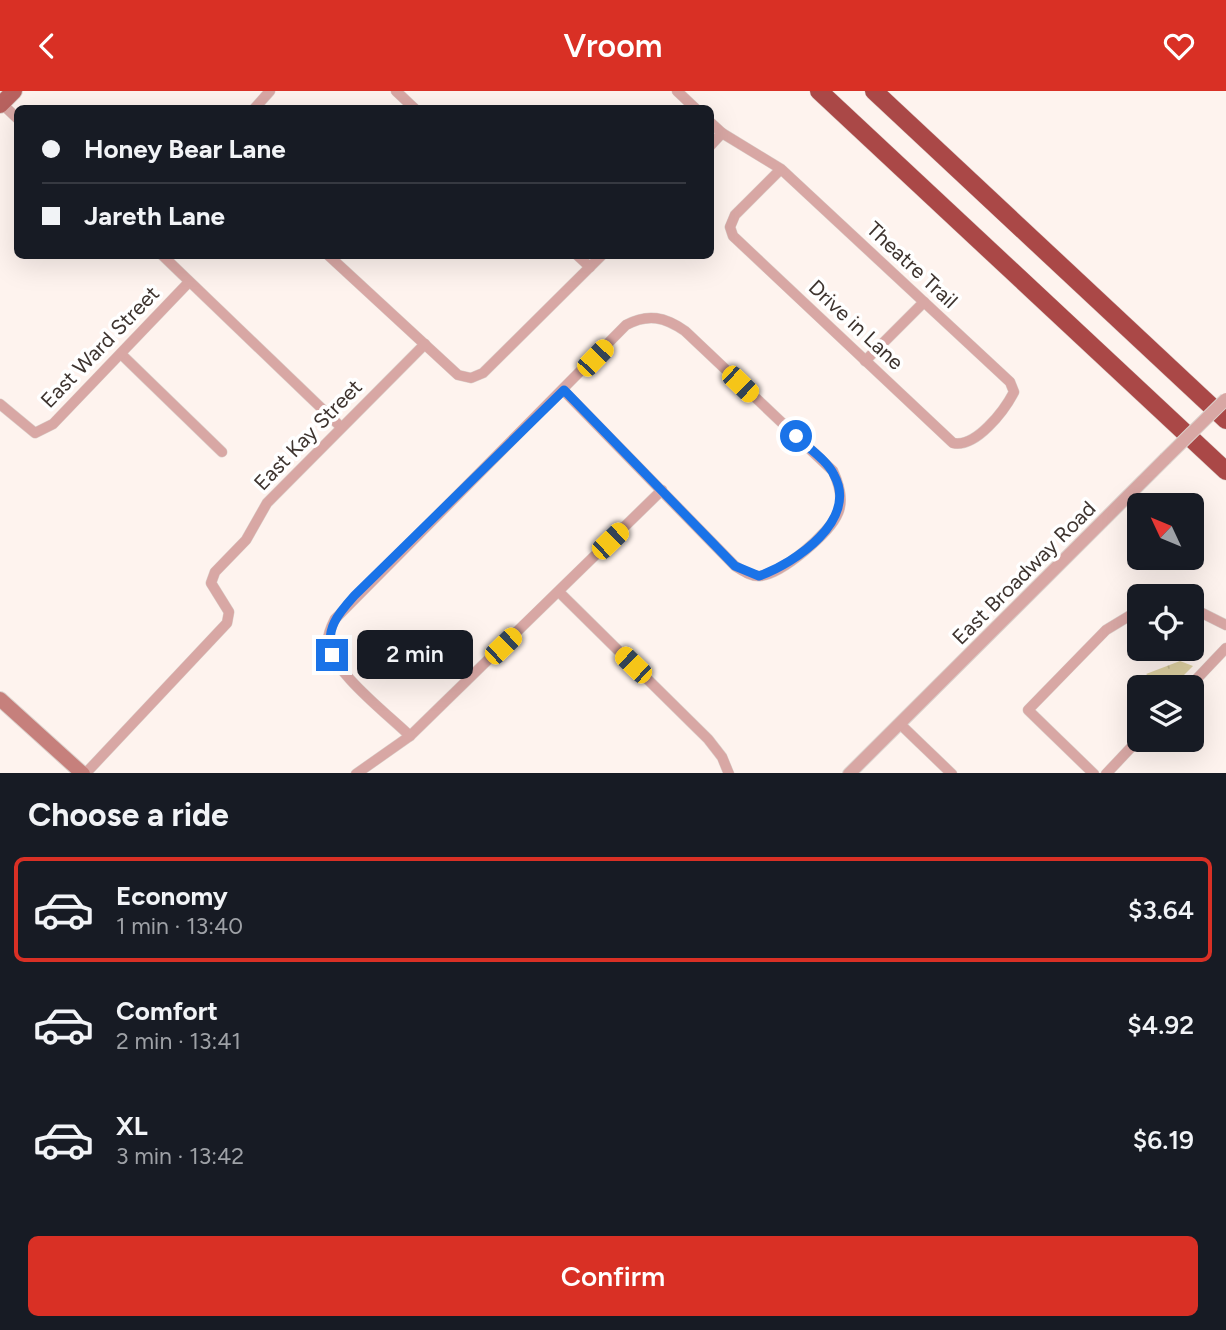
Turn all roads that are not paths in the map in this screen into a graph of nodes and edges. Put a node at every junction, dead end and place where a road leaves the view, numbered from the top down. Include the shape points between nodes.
1 (14, 91) edge
2 (270, 91) edge
3 (396, 91) edge
4 (677, 91) edge
5 (819, 91) edge
6 (874, 91) edge
7 (1, 104) edge
8 (258, 105) edge
9 (411, 105) edge
10 (692, 105) edge
11 (714, 126) edge
12 (722, 134) junction
13 (714, 142) edge
14 (781, 169) junction
15 (166, 259) edge
16 (332, 259) edge
17 (581, 259) edge
18 (598, 259) edge
19 (590, 267) junction
20 (189, 282) junction
21 (924, 302) junction
22 (425, 344) junction
23 (121, 354) junction
24 (865, 361) junction
25 (564, 390) junction
26 (1226, 399) edge
27 (0, 404) edge
28 (1226, 419) edge
29 (341, 426) junction
30 (961, 445) joint
31 (222, 452) dead end
32 (1226, 471) edge
33 (662, 490) junction
34 (558, 592) junction
35 (1204, 614) edge
36 (1127, 618) edge
37 (1226, 625) edge
38 (1226, 648) edge
39 (1200, 675) edge
40 (0, 699) edge
41 (900, 724) junction
42 (410, 736) junction
43 (1127, 751) edge
44 (84, 773) edge
45 (356, 773) edge
46 (729, 773) edge
47 (849, 773) edge
48 (952, 773) edge
49 (1094, 773) edge
50 (1106, 773) edge

1 - 7 main road
2 - 8 street
3 - 9 street
4 - 10 street
5 - 32 highway
6 - 28 highway
11 - 12 street, Theatre Trail
12 - 13 street
12 - 14 street, Theatre Trail
14 - 21 street, Theatre Trail
14 - 24 street, Drive in Lane via 735,215 730,227 733,236
15 - 20 street
16 - 22 street
17 - 19 street
18 - 19 street
19 - 22 street via 476,378 458,375
20 - 23 street, East Ward Street
20 - 29 street
21 - 24 street
21 - 30 street, Theatre Trail via 1010,382 1014,392 973,440
22 - 29 street, East Kay Street
23 - 27 street, East Ward Street via 53,424 35,433
23 - 31 street
24 - 30 street, Drive in Lane via 953,443
25 - 33 street
25 - 33 street via 626,325 653,316 673,323 833,471 841,495 838,513 828,527 792,562 759,576 735,566
25 - 42 street via 334,619 328,641 332,655
26 - 41 street, East Broadway Road, bridge
29 - 44 street, East Kay Street via 267,503 246,540 215,572 212,583 229,612 227,623
33 - 34 street
34 - 42 street
34 - 46 street via 708,739
35 - 37 street
36 - 49 street via 1107,630 1028,710
38 - 39 street
40 - 44 main road
41 - 47 street, East Broadway Road
41 - 48 street
42 - 45 street
43 - 50 street

